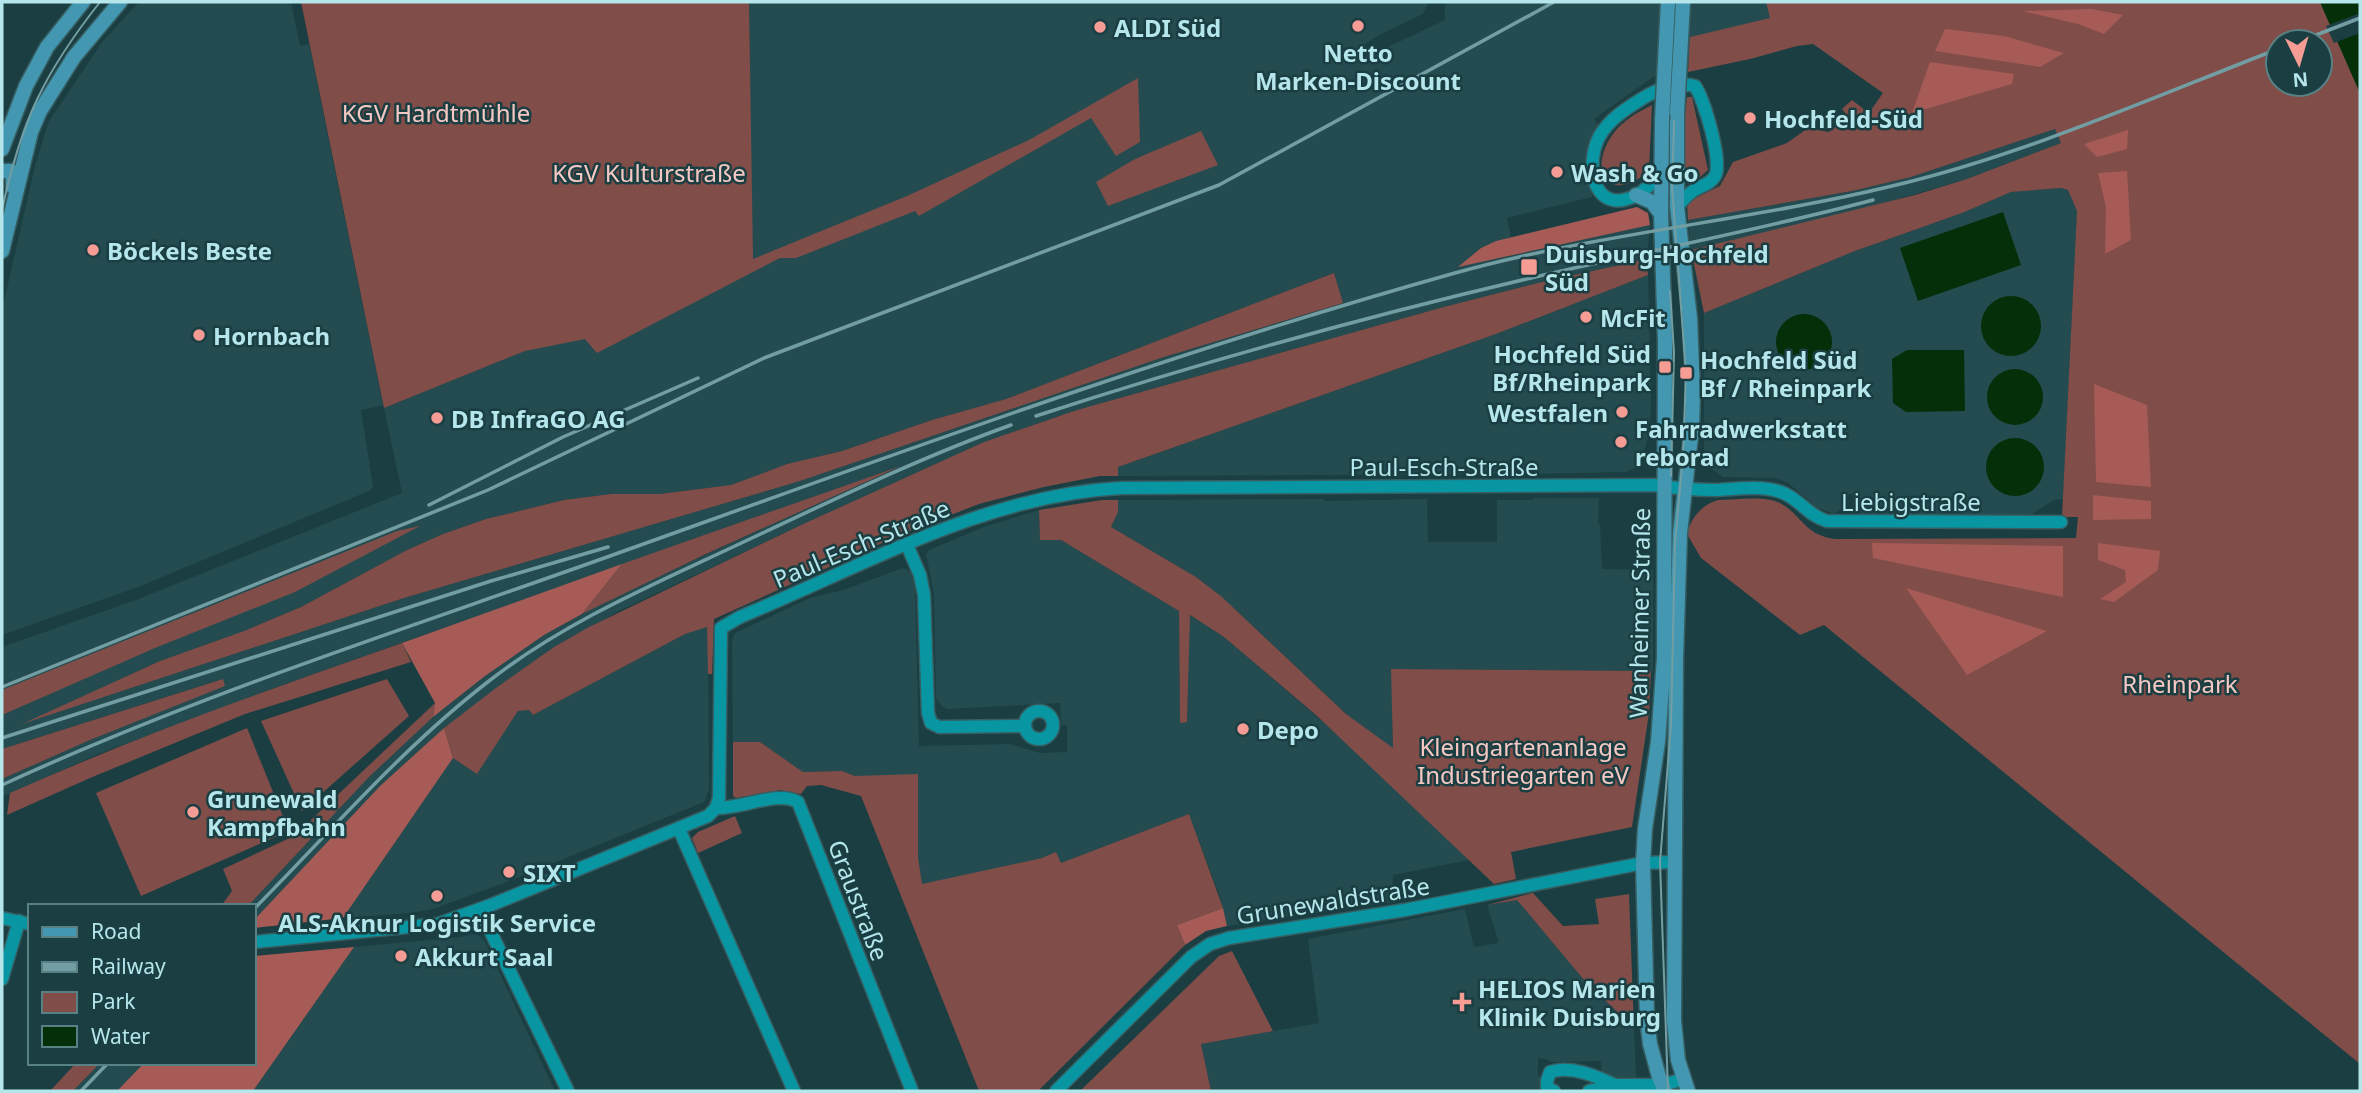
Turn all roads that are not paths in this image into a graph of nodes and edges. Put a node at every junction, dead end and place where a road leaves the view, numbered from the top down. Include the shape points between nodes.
1 (83, 2) edge
2 (120, 2) edge
3 (1668, 2) edge
4 (1683, 2) edge
5 (2, 149) edge
6 (2, 171) edge
7 (1669, 174) junction
8 (1700, 186) junction
9 (1636, 195) junction
10 (14, 199) junction
11 (1677, 207) junction
12 (1661, 214) junction
13 (2, 251) edge
14 (1665, 487) junction
15 (1686, 489) junction
16 (2061, 522) dead end
17 (907, 545) junction
18 (1025, 726) dead end
19 (716, 808) junction
20 (679, 829) junction
21 (1673, 862) junction
22 (1643, 863) junction
23 (480, 910) junction
24 (2, 918) edge
25 (24, 923) edge
26 (256, 942) edge
27 (2, 979) edge
28 (1615, 1085) junction
29 (1685, 1085) edge
30 (1664, 1088) edge
31 (568, 1091) edge
32 (794, 1091) edge
33 (912, 1091) edge
34 (1056, 1091) edge
35 (1554, 1091) edge
36 (1589, 1091) edge

1 - 5 street via 47,47
2 - 10 street via 74,57 40,111
3 - 7 street, Wanheimer Straße, bridge via 1662,120
4 - 7 street, Wanheimer Straße, bridge
6 - 10 street via 13,174
7 - 8 street
7 - 9 street
7 - 11 street, Wanheimer Straße
7 - 12 street, Wanheimer Straße
8 - 9 street via 1716,175 1717,161 1703,97 1687,84 1651,93 1626,108 1599,138 1592,172 1597,190 1611,199
8 - 11 street
9 - 12 street via 1652,202
10 - 13 street
11 - 15 street, Wanheimer Straße via 1692,358
12 - 14 street, Wanheimer Straße
14 - 15 street, Paul-Esch-Straße
14 - 17 street, Paul-Esch-Straße via 1101,489 984,514
14 - 22 street, Wanheimer Straße via 1662,700
15 - 16 street, Liebigstraße via 1770,489 1827,521
15 - 21 street, Wanheimer Straße via 1677,607
17 - 18 street via 924,595 931,723 939,727
17 - 19 street, Paul-Esch-Straße via 722,628
19 - 20 street
19 - 33 street, Graustraße via 790,797 798,802
20 - 23 street
20 - 32 street
21 - 22 street, Grunewaldstraße
21 - 29 street, Wanheimer Straße via 1674,1021
22 - 30 street, Wanheimer Straße via 1647,1018
22 - 34 street, Grunewaldstraße via 1210,944 1175,972
23 - 26 street via 438,924
23 - 31 street
24 - 25 street
25 - 27 street
28 - 30 street
28 - 35 street via 1558,1069 1550,1072 1547,1081 1547,1088
28 - 36 street
29 - 30 street

